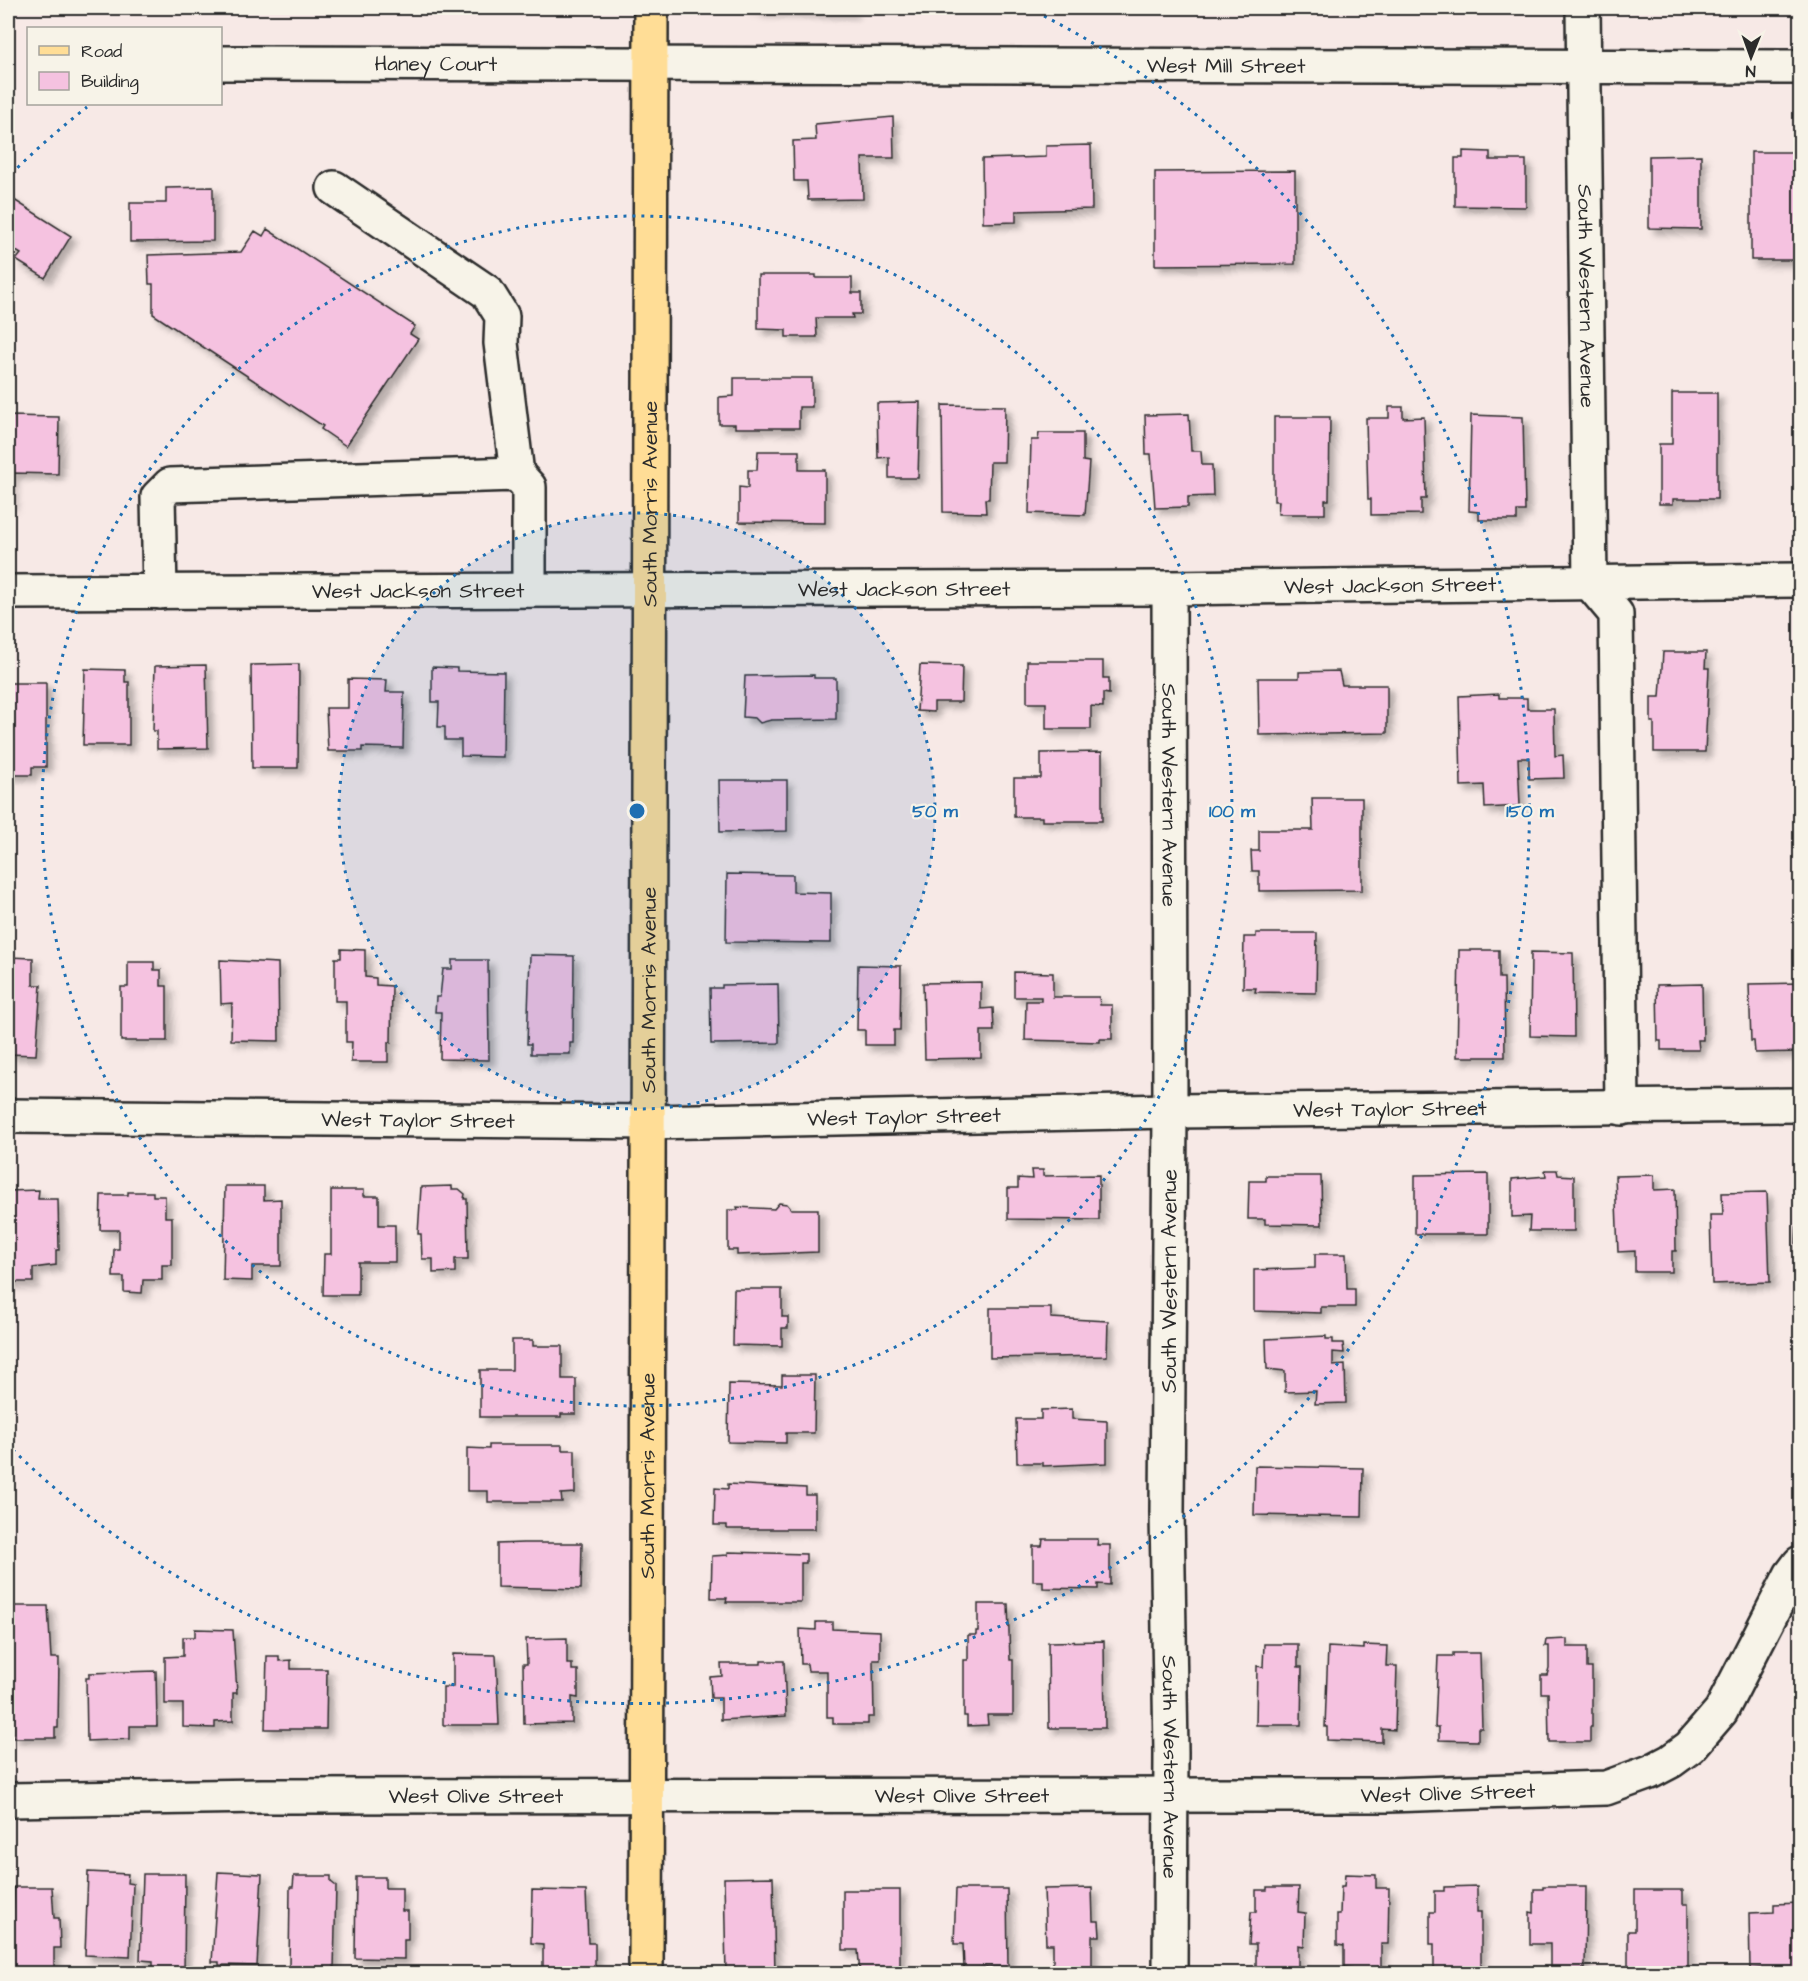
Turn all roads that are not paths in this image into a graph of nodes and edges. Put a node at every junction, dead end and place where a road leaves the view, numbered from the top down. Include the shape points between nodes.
1 (651, 8) edge
2 (1583, 8) edge
3 (222, 63) edge
4 (651, 64) junction
5 (1584, 67) junction
6 (1800, 67) edge
7 (334, 188) dead end
8 (517, 474) junction
9 (1800, 580) edge
10 (1590, 583) junction
11 (1169, 588) junction
12 (529, 590) junction
13 (651, 590) junction
14 (8, 592) edge
15 (160, 592) junction
16 (1800, 1105) edge
17 (1622, 1108) junction
18 (1170, 1111) junction
19 (8, 1116) edge
20 (650, 1122) junction
21 (1800, 1563) edge
22 (1171, 1794) junction
23 (646, 1798) junction
24 (8, 1800) edge
25 (646, 1974) edge
26 (1170, 1974) edge

1 - 4 main road, South Morris Avenue
2 - 5 street, South Western Avenue
3 - 4 street, Haney Court
4 - 5 street, West Mill Street
4 - 13 main road, South Morris Avenue
5 - 6 street, West Mill Street
5 - 10 street, South Western Avenue
7 - 8 street via 487,292 502,316 501,343
8 - 12 street via 529,487
8 - 15 street via 170,485 158,497
9 - 10 street, West Jackson Street
10 - 11 street, West Jackson Street
10 - 17 street via 1616,614
11 - 13 street, West Jackson Street
11 - 18 street, South Western Avenue
12 - 13 street, West Jackson Street
12 - 15 street, West Jackson Street
13 - 20 main road, South Morris Avenue
14 - 15 street, West Jackson Street
16 - 17 street, West Taylor Street
17 - 18 street, West Taylor Street
18 - 20 street, West Taylor Street
18 - 22 street, South Western Avenue via 1167,1512
19 - 20 street, West Taylor Street
20 - 23 main road, South Morris Avenue
21 - 22 street, West Olive Street via 1721,1711 1689,1747 1650,1772 1605,1788 1497,1793
22 - 23 street, West Olive Street
22 - 26 street, South Western Avenue
23 - 24 street, West Olive Street
23 - 25 main road, South Morris Avenue

